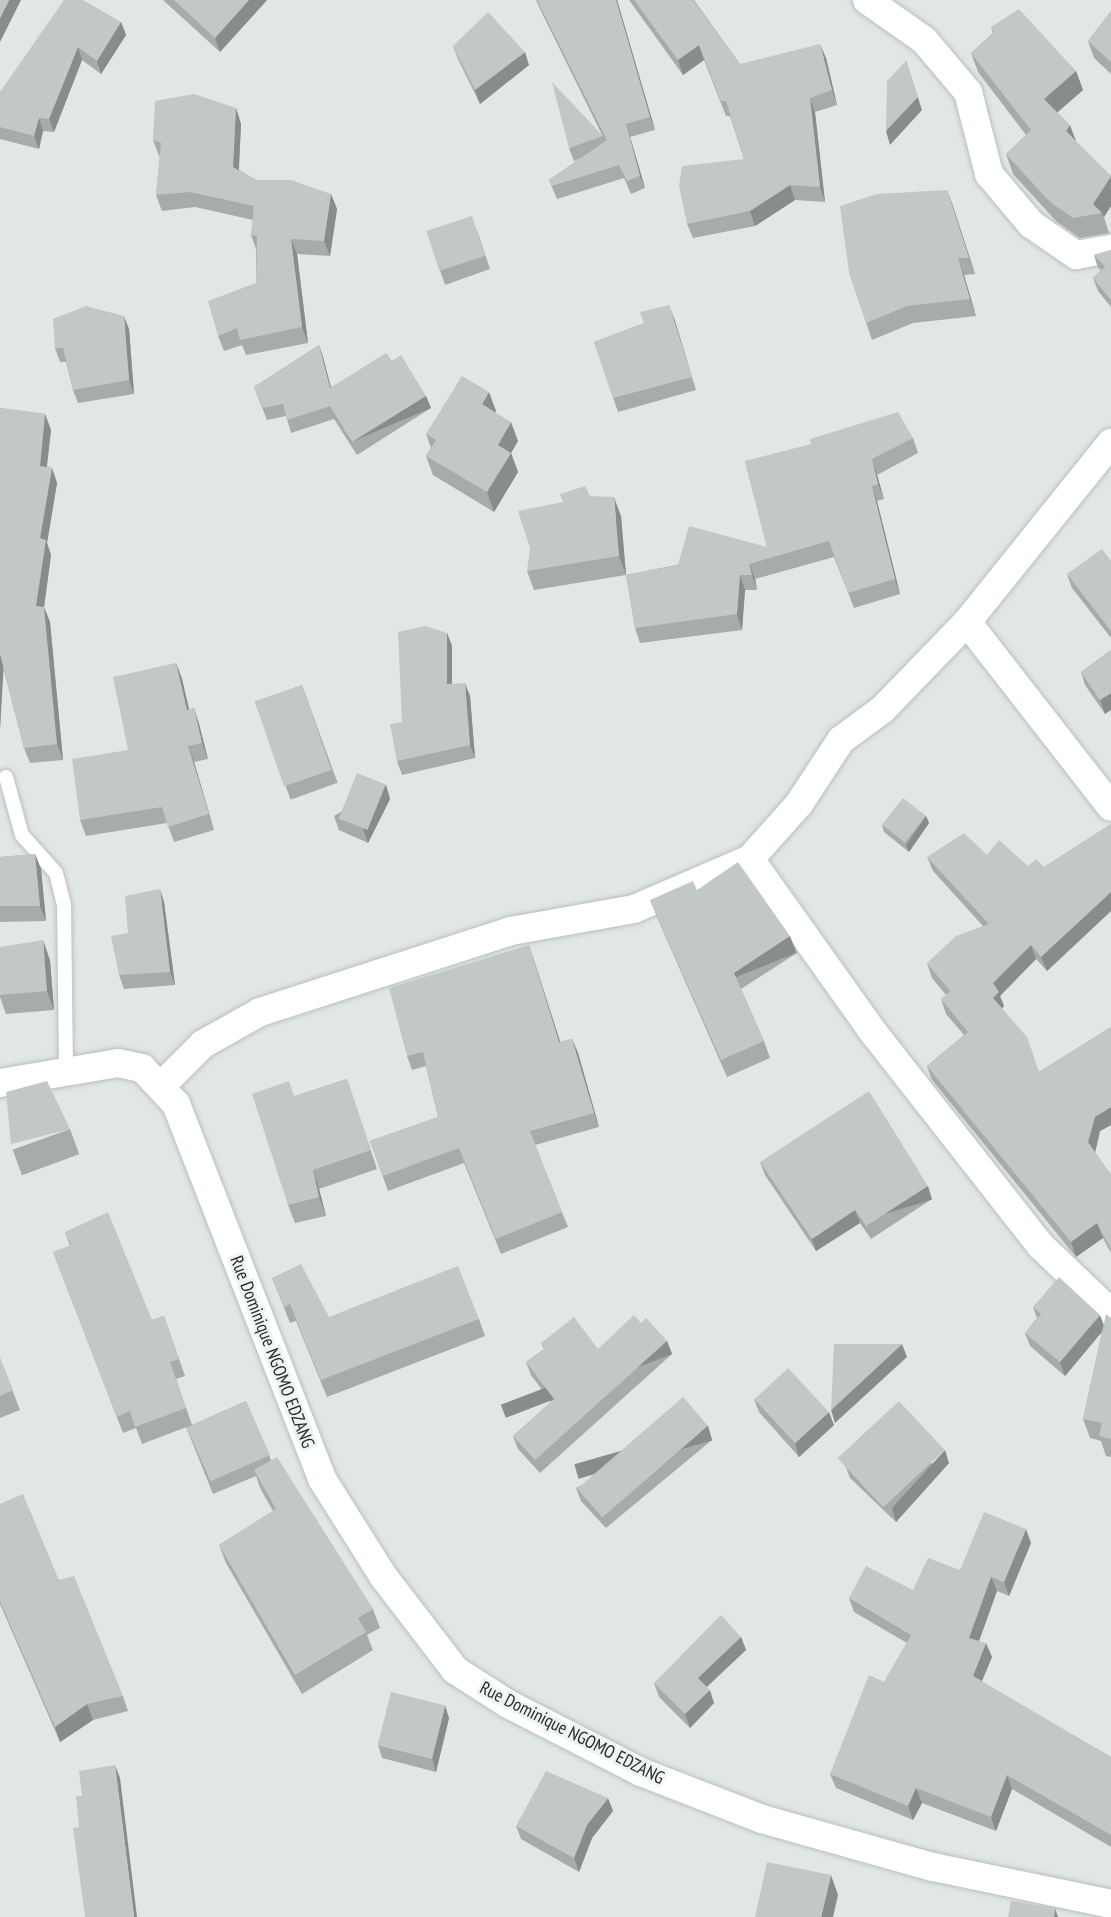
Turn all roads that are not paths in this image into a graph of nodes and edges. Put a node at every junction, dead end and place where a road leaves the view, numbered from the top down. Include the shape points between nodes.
1 (867, 0) edge
2 (1111, 249) edge
3 (1111, 443) edge
4 (966, 622) junction
5 (6, 777) dead end
6 (1111, 807) edge
7 (750, 859) junction
8 (66, 1071) junction
9 (0, 1083) edge
10 (161, 1086) junction
11 (1111, 1313) edge
12 (1111, 1904) edge
13 (1069, 1906) edge

1 - 2 street via 924,40 969,92 989,174 1031,224 1076,255
3 - 4 street
4 - 6 street
4 - 7 street via 883,709 842,740 799,804
5 - 8 lane via 22,835 56,873 64,904
7 - 10 street via 634,909 511,931 260,1012 203,1044
7 - 11 street via 873,1032 1041,1246
8 - 9 street, Rue Dominique NGOMO EDZANG
8 - 10 street, Rue Dominique NGOMO EDZANG via 118,1063 142,1068
10 - 13 street, Rue Dominique NGOMO EDZANG via 190,1133 246,1294 322,1479 383,1576 455,1670 641,1772 730,1807 820,1839
12 - 13 street, Rue Dominique NGOMO EDZANG

